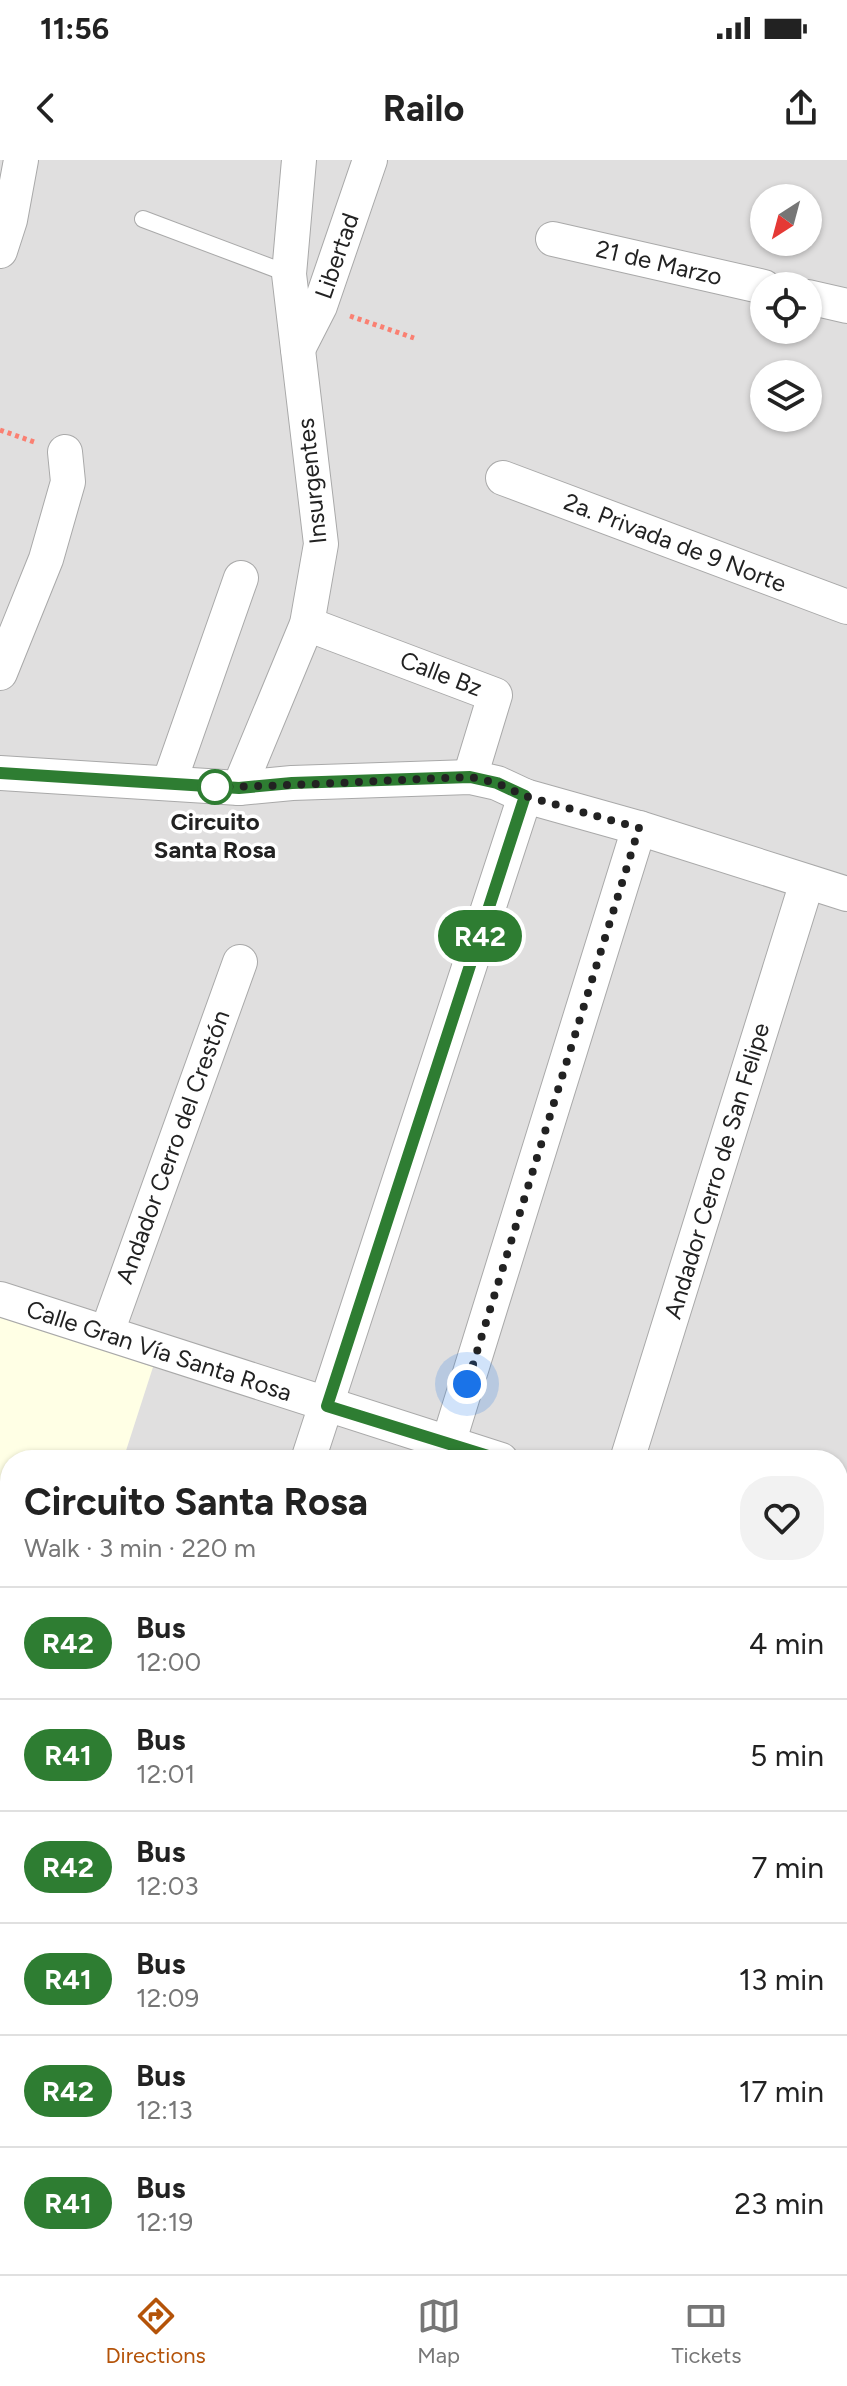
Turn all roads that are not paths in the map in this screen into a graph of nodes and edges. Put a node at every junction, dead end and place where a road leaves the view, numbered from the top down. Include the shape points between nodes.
1 (21, 160) edge
2 (299, 160) edge
3 (370, 160) edge
4 (143, 219) dead end
5 (553, 239) dead end
6 (0, 251) edge
7 (289, 274) junction
8 (750, 284) edge
9 (822, 300) edge
10 (847, 306) edge
11 (298, 349) junction
12 (65, 452) dead end
13 (503, 478) dead end
14 (241, 578) dead end
15 (847, 606) edge
16 (307, 624) junction
17 (0, 673) edge
18 (0, 773) edge
19 (470, 777) junction
20 (169, 783) junction
21 (239, 788) junction
22 (525, 796) junction
23 (639, 828) junction
24 (807, 882) junction
25 (847, 894) edge
26 (240, 962) dead end
27 (0, 1299) edge
28 (107, 1332) junction
29 (327, 1406) junction
30 (312, 1450) edge
31 (443, 1450) edge
32 (446, 1450) edge
33 (630, 1450) edge

1 - 6 street
2 - 7 street, Insurgentes
3 - 11 street, Libertad via 320,306
4 - 7 lane
5 - 8 street, 21 de Marzo
7 - 11 street, Insurgentes
9 - 10 street
11 - 16 street, Insurgentes via 321,544
12 - 17 street via 68,482 50,547
13 - 15 street, 2a. Privada de 9 Norte
14 - 20 street
16 - 19 street, Calle Bz via 495,695
16 - 21 street, Insurgentes
18 - 20 street
19 - 21 street
19 - 22 street
20 - 21 street
22 - 23 street
22 - 29 street
23 - 24 street
23 - 32 street
24 - 25 street
24 - 33 street, Andador Cerro de San Felipe
26 - 28 street, Andador Cerro del Crestón
27 - 28 street, Calle Gran Vía Santa Rosa
28 - 29 street, Calle Gran Vía Santa Rosa
29 - 30 street
29 - 31 street, Calle Gran Vía Santa Rosa

